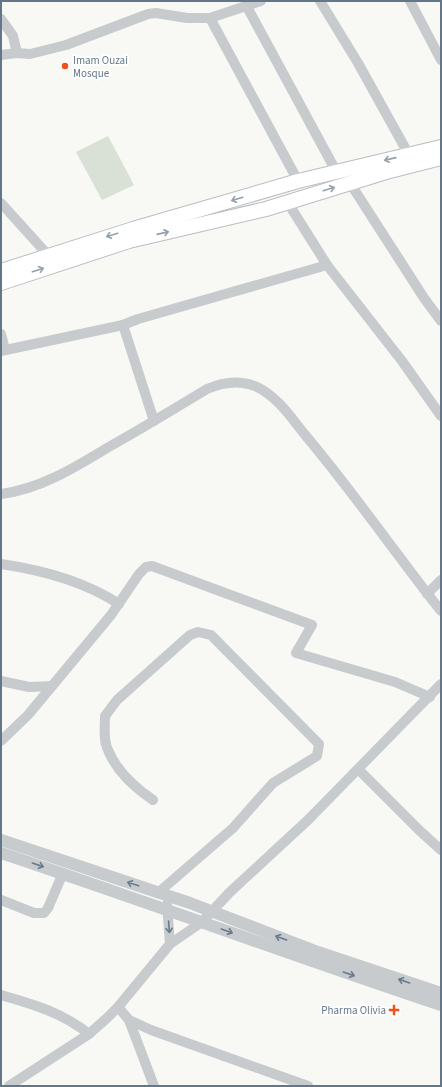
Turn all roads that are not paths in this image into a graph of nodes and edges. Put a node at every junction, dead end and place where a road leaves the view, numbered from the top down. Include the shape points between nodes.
1 (261, 1) edge
2 (320, 1) edge
3 (410, 1) edge
4 (246, 5) junction
5 (210, 18) junction
6 (1, 19) edge
7 (17, 53) junction
8 (1, 55) edge
9 (441, 60) edge
10 (441, 146) edge
11 (409, 155) junction
12 (441, 158) edge
13 (336, 171) junction
14 (301, 180) junction
15 (350, 183) junction
16 (260, 192) junction
17 (308, 196) junction
18 (288, 203) junction
19 (1, 204) edge
20 (266, 209) junction
21 (48, 255) junction
22 (327, 265) junction
23 (1, 271) edge
24 (1, 282) edge
25 (441, 321) edge
26 (123, 325) junction
27 (1, 334) edge
28 (3, 350) edge
29 (441, 416) edge
30 (154, 421) junction
31 (1, 494) edge
32 (1, 564) edge
33 (441, 580) edge
34 (427, 594) junction
35 (119, 604) junction
36 (441, 611) edge
37 (1, 681) edge
38 (441, 684) edge
39 (52, 686) junction
40 (430, 697) junction
41 (1, 741) edge
42 (359, 770) junction
43 (153, 800) dead end
44 (1, 840) edge
45 (441, 850) edge
46 (1, 852) edge
47 (63, 873) junction
48 (159, 892) junction
49 (171, 897) junction
50 (1, 900) edge
51 (168, 909) junction
52 (211, 911) junction
53 (202, 922) junction
54 (170, 944) junction
55 (441, 993) edge
56 (1, 995) edge
57 (441, 1005) edge
58 (118, 1007) junction
59 (129, 1020) junction
60 (89, 1034) junction
61 (15, 1084) edge
62 (305, 1085) edge
63 (154, 1086) edge

1 - 4 street
2 - 11 street
3 - 9 street
4 - 5 street
4 - 13 street
5 - 7 street via 148,14 66,45 30,54
5 - 14 street
6 - 7 street via 13,36
7 - 8 street
10 - 11 main road
11 -> 13 main road
12 - 15 main road
13 - 14 main road
14 - 16 main road
14 - 17 main road
17 -> 15 main road
15 - 25 street
16 - 20 main road
16 -> 21 main road
17 - 18 main road
18 - 20 main road
18 - 22 street
19 - 21 street
24 -> 20 main road via 129,241
21 - 23 main road
22 - 26 street
22 - 29 street via 402,361
26 - 28 street
26 - 30 street
27 - 28 street
30 - 31 street via 71,469 34,486
30 - 34 street via 217,385 234,382 257,387 275,399 326,460
32 - 35 street via 26,568 80,584 101,592
33 - 34 street
34 - 36 street
35 - 39 street
35 - 40 street via 143,570 152,566 157,567 312,625 296,653 395,682
37 - 39 street via 28,687
38 - 40 street
39 - 41 street
40 - 42 street
42 - 45 street
42 - 52 street
43 - 48 street via 126,779 107,750 105,716 117,700 190,634 211,634 319,744 317,756 273,783 233,828
48 -> 44 street
46 -> 47 street
47 - 50 street via 44,913 34,913
47 - 51 street
48 - 49 street
49 - 51 street
49 - 52 street
51 - 53 street
51 -> 54 street
52 - 53 street
55 -> 52 street via 318,952
53 - 54 street
53 -> 57 street via 285,953
54 - 58 street
56 - 60 street via 54,1012 74,1022
58 - 59 street
58 - 60 street
59 - 62 street
59 - 63 street
60 - 61 street

